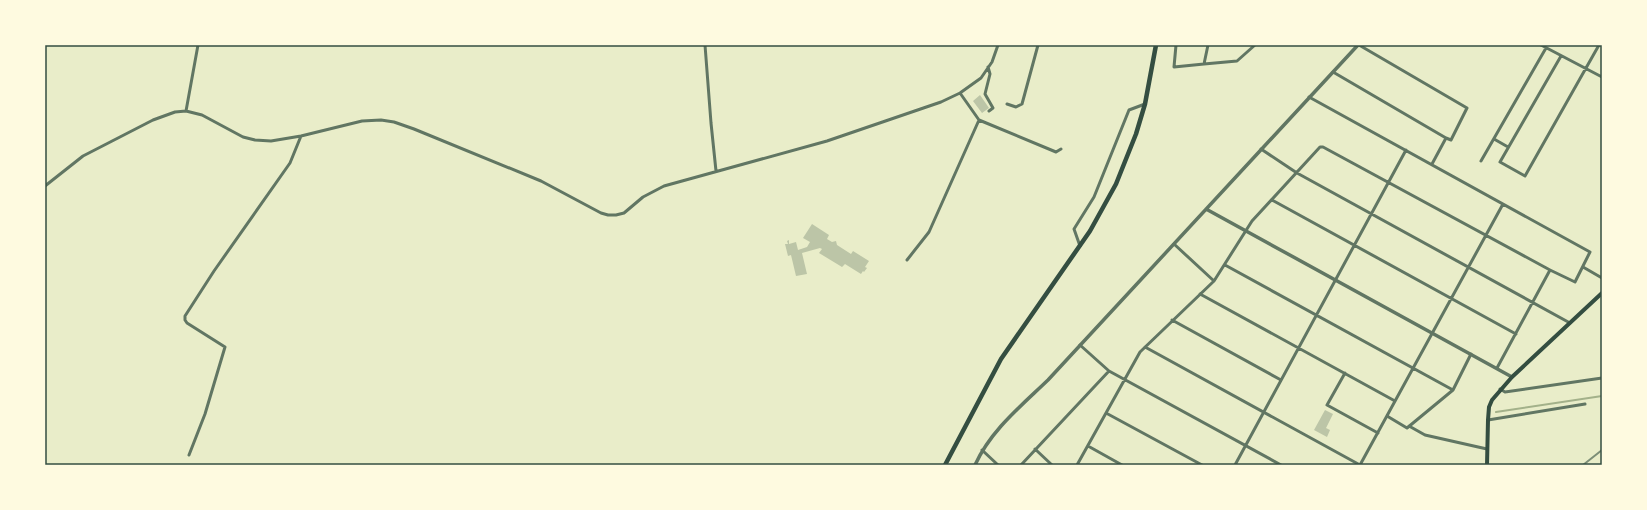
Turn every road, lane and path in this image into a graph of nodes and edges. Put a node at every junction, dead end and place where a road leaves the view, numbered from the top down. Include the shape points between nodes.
1 (198, 45) edge
2 (705, 45) edge
3 (998, 45) edge
4 (1038, 45) edge
5 (1156, 45) edge
6 (1176, 45) edge
7 (1208, 45) edge
8 (1255, 45) edge
9 (1358, 45) edge
10 (1541, 45) edge
11 (1599, 45) edge
12 (1546, 48) junction
13 (1561, 56) junction
14 (1204, 64) junction
15 (988, 67) junction
16 (1587, 69) junction
17 (1333, 72) junction
18 (1602, 77) edge
19 (960, 93) junction
20 (1309, 97) junction
21 (1007, 104) dead end
22 (1145, 104) junction
23 (186, 111) junction
24 (989, 111) dead end
25 (978, 120) junction
26 (301, 136) junction
27 (1446, 138) junction
28 (1494, 139) junction
29 (1508, 147) junction
30 (1061, 149) dead end
31 (1261, 149) junction
32 (1406, 150) junction
33 (1481, 161) dead end
34 (1432, 164) junction
35 (716, 171) junction
36 (1297, 172) junction
37 (1389, 182) junction
38 (45, 186) edge
39 (1272, 200) junction
40 (1503, 204) junction
41 (1206, 209) junction
42 (1372, 214) junction
43 (1246, 231) junction
44 (1486, 235) junction
45 (1174, 244) junction
46 (1080, 246) junction
47 (1354, 246) junction
48 (907, 260) dead end
49 (1225, 265) junction
50 (1469, 267) junction
51 (1583, 267) junction
52 (1550, 270) junction
53 (1602, 278) edge
54 (1336, 280) junction
55 (1214, 282) junction
56 (1602, 293) edge
57 (1200, 294) junction
58 (1451, 298) junction
59 (1532, 301) junction
60 (1316, 316) junction
61 (1172, 320) junction
62 (1570, 323) junction
63 (1433, 333) junction
64 (1516, 334) junction
65 (1080, 345) junction
66 (1145, 347) junction
67 (1299, 348) junction
68 (1471, 354) junction
69 (1413, 368) junction
70 (1497, 368) junction
71 (1109, 371) junction
72 (1345, 373) junction
73 (1512, 377) junction
74 (1602, 378) edge
75 (1125, 379) junction
76 (1281, 380) junction
77 (1453, 390) junction
78 (1500, 390) junction
79 (1395, 401) junction
80 (1585, 404) dead end
81 (1264, 412) junction
82 (1106, 413) junction
83 (1387, 416) junction
84 (1488, 420) junction
85 (1409, 426) junction
86 (1378, 433) junction
87 (1088, 446) junction
88 (1246, 446) junction
89 (1035, 449) junction
90 (1487, 449) junction
91 (982, 450) junction
92 (189, 455) dead end
93 (945, 465) edge
94 (975, 465) edge
95 (998, 465) edge
96 (1021, 465) edge
97 (1052, 465) edge
98 (1077, 465) edge
99 (1122, 465) edge
100 (1202, 465) edge
101 (1235, 465) edge
102 (1281, 465) edge
103 (1360, 465) edge
104 (1487, 465) edge

1 - 23 street
2 - 35 street
3 - 15 street
4 - 21 street via 1022,104 1016,107
5 - 22 highway
6 - 14 street via 1174,67
7 - 14 street
8 - 14 street via 1237,61
9 - 17 street
9 - 27 street via 1467,108 1451,140
10 - 12 street
11 - 16 street
12 - 13 street
12 - 28 street
13 - 16 street
13 - 29 street
15 - 19 street via 981,78
15 - 24 street via 990,74 985,94 992,108
16 - 18 street
16 - 29 street via 1525,176 1500,162
17 - 20 street
17 - 27 street
19 - 25 street
19 - 35 street via 941,102 826,141
20 - 31 street
20 - 32 street
22 - 46 highway via 1116,184
22 - 46 street via 1129,110 1094,197 1074,230
23 - 26 street via 202,115 243,137 255,140 271,141
23 - 38 street via 164,115 83,156
25 - 30 street via 1056,152
25 - 48 street via 929,232
26 - 35 street via 362,121 394,122 541,181 608,215 624,213 643,197 664,186
26 - 92 street via 290,163 185,316 187,323 225,347 205,414
27 - 34 street
28 - 29 street
28 - 33 street
31 - 36 street
31 - 41 street
32 - 34 street
32 - 37 street
34 - 40 street
36 - 37 street via 1320,147 1323,147
36 - 39 street
36 - 42 street
37 - 42 street
37 - 44 street
39 - 43 street
39 - 47 street
40 - 44 street
40 - 51 street via 1590,252
41 - 43 street
41 - 45 street
42 - 47 street
42 - 50 street
43 - 49 street
43 - 54 street
44 - 50 street
44 - 52 street
45 - 55 street
45 - 65 street
46 - 93 highway via 1001,359
47 - 54 street
47 - 58 street
49 - 55 street
49 - 60 street
50 - 58 street
50 - 59 street
51 - 52 street via 1575,282
51 - 53 street
52 - 59 street
54 - 60 street
54 - 63 street
55 - 57 street
56 - 62 main road
57 - 61 street
57 - 67 street
58 - 63 street
58 - 64 street
59 - 62 street
59 - 64 street
60 - 67 street
60 - 69 street
61 - 66 street
61 - 76 street
62 - 73 main road
63 - 68 street
63 - 69 street
64 - 70 street
65 - 71 street
65 - 91 street via 1010,416
66 - 75 street
66 - 81 street
67 - 72 street
67 - 76 street
68 - 70 street
68 - 77 street
69 - 77 street
69 - 79 street
70 - 73 street
71 - 75 street
71 - 89 street
72 - 79 street
72 - 86 street via 1327,406
73 - 78 main road
74 - 78 street via 1505,392
75 - 82 street
75 - 88 street
76 - 81 street
77 - 85 street
78 - 84 main road via 1492,400
79 - 83 street
80 - 84 street
81 - 88 street
81 - 103 street
82 - 87 street
82 - 100 street
83 - 85 street via 1407,428
83 - 86 street
84 - 90 main road
85 - 90 street via 1425,435
86 - 103 street
87 - 98 street
87 - 99 street
88 - 101 street
88 - 102 street
89 - 96 street
89 - 97 street
90 - 104 main road
91 - 94 street
91 - 95 street

